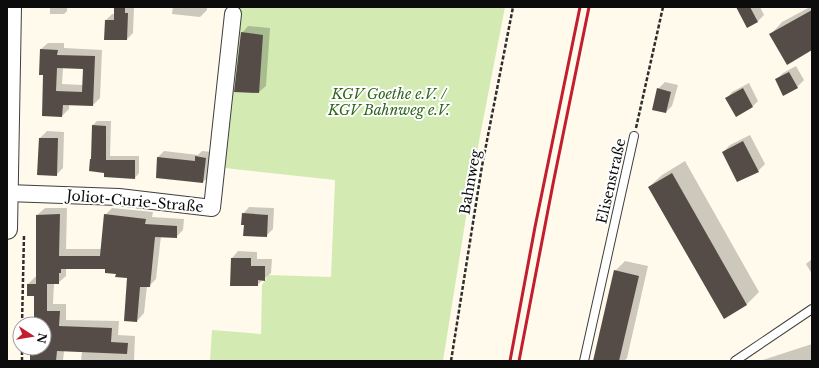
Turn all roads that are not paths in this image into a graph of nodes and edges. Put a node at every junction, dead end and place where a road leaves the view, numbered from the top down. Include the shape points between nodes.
1 (11, 7) edge
2 (233, 14) dead end
3 (634, 136) road end
4 (7, 193) edge
5 (15, 230) edge
6 (812, 309) edge
7 (584, 361) edge
8 (735, 361) edge

1 - 4 street
2 - 4 street, Joliot-Curie-Straße via 212,208 119,197
3 - 7 lane, Elisenstraße
4 - 5 street
6 - 8 lane

